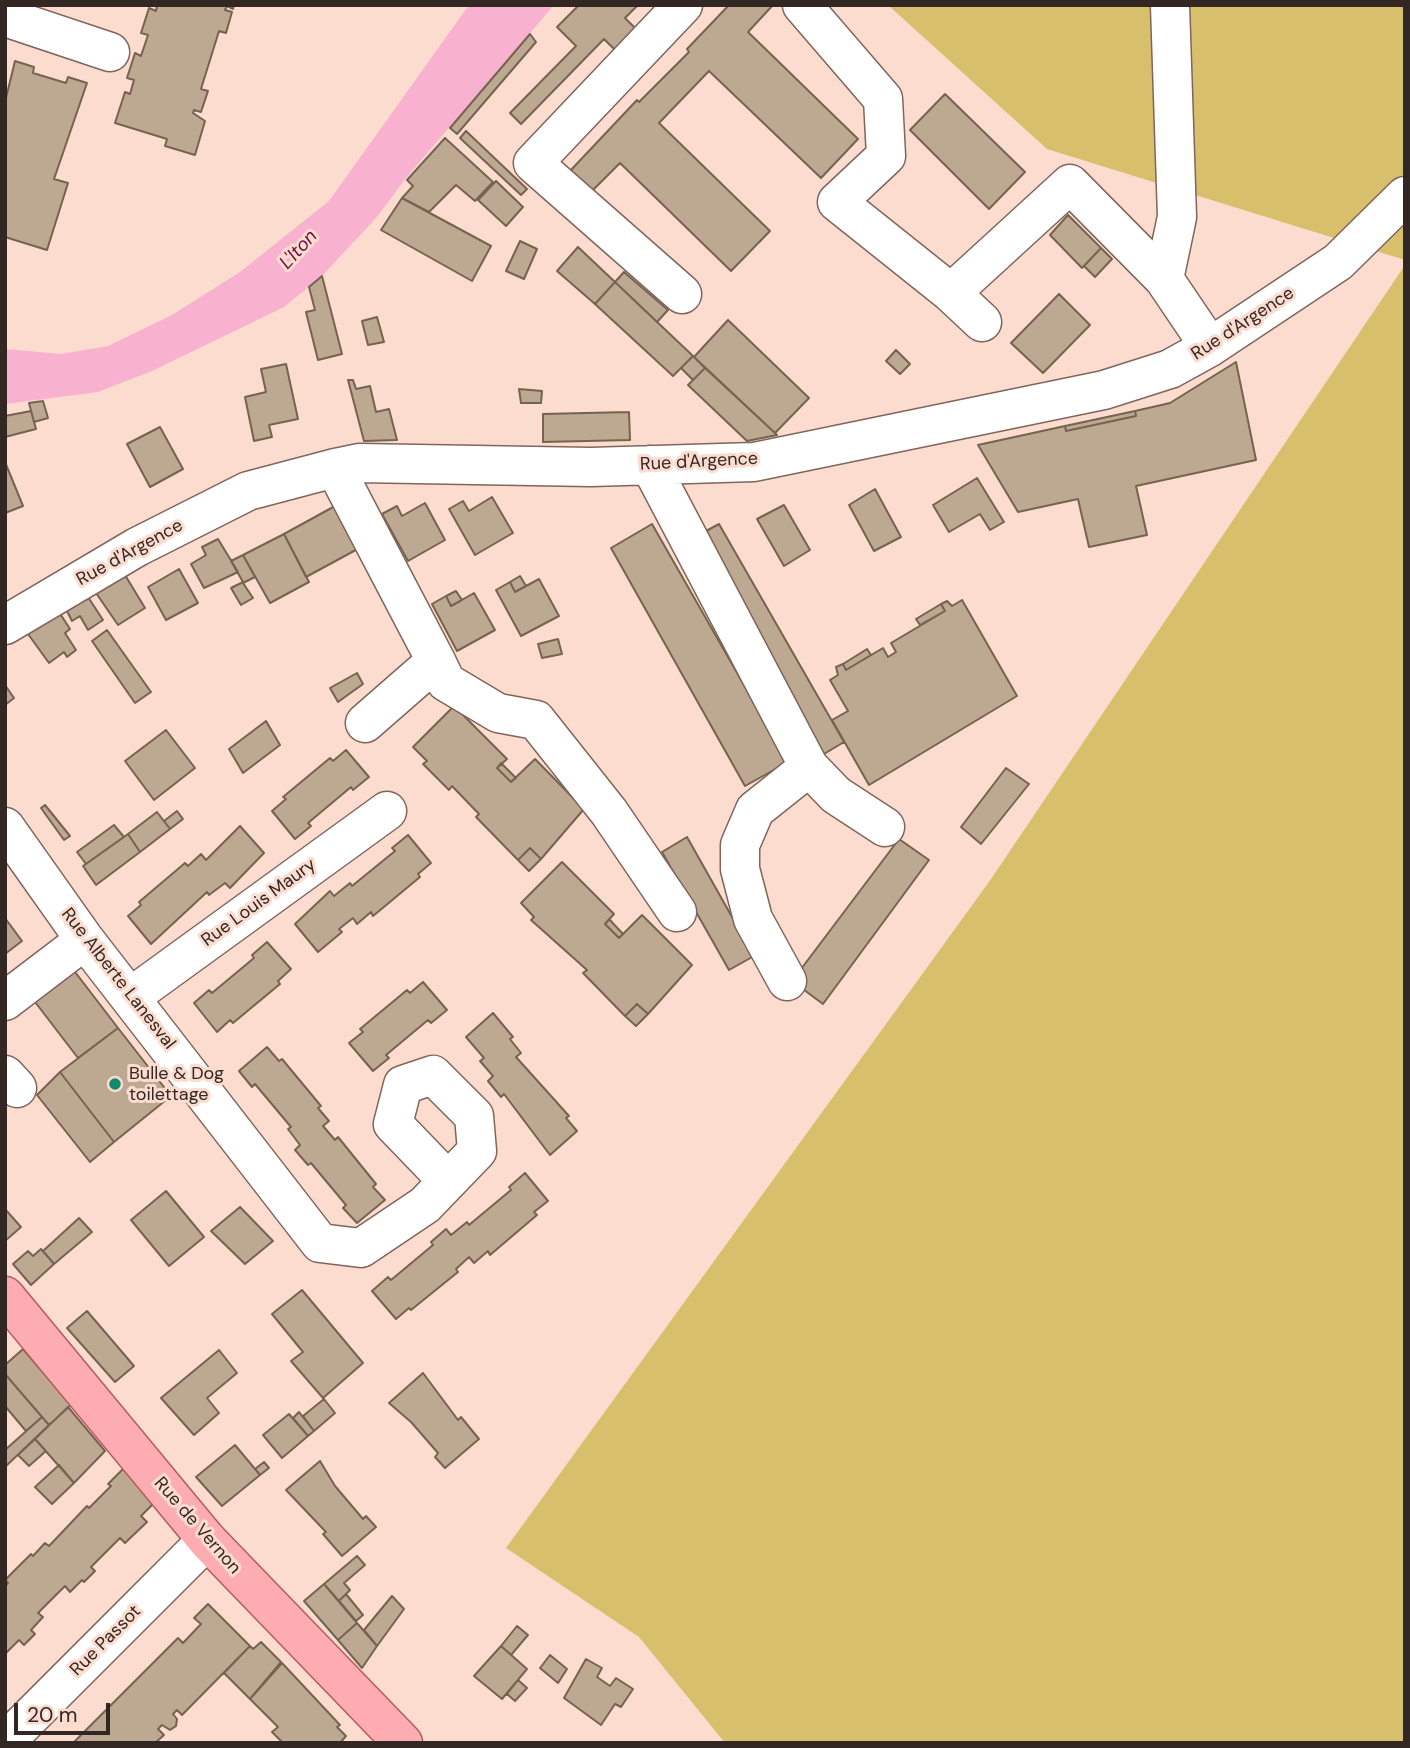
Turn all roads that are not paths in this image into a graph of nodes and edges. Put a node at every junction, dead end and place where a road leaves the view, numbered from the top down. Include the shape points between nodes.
1 (683, 5) edge
2 (802, 5) edge
3 (1170, 5) edge
4 (5, 17) edge
5 (110, 52) dead end
6 (1405, 196) edge
7 (1164, 279) junction
8 (951, 293) junction
9 (682, 294) dead end
10 (982, 322) dead end
11 (1210, 347) junction
12 (650, 465) junction
13 (335, 468) junction
14 (5, 625) edge
15 (436, 662) junction
16 (365, 723) dead end
17 (809, 767) junction
18 (387, 811) dead end
19 (5, 827) edge
20 (886, 827) dead end
21 (677, 912) dead end
22 (85, 940) junction
23 (787, 981) dead end
24 (132, 996) junction
25 (5, 1002) edge
26 (448, 1181) dead end
27 (5, 1296) edge
28 (207, 1541) junction
29 (5, 1742) edge
30 (403, 1743) edge

1 - 9 street via 533,163
2 - 8 street via 883,99 886,156 837,202
3 - 7 street via 1177,217
4 - 5 street
6 - 11 street, Rue d'Argence via 1338,262
7 - 8 street via 1070,184
7 - 11 street
8 - 10 street
11 - 12 street, Rue d'Argence via 1170,369 1104,390 754,461
12 - 13 street, Rue d'Argence via 359,463
12 - 17 street
13 - 14 street, Rue d'Argence via 248,491 137,547
13 - 15 street
15 - 16 street
15 - 21 street via 446,681 498,713 536,720 608,812
17 - 20 street via 836,795
17 - 23 street via 755,810 740,845 740,869 752,919
18 - 24 street, Rue Louis Maury
19 - 22 street, Rue Alberte Lanesval
22 - 24 street, Rue Alberte Lanesval
22 - 25 street
24 - 26 street, Rue Alberte Lanesval via 320,1243 361,1248 425,1205
27 - 28 main road, Rue de Vernon
28 - 29 street, Rue Passot
28 - 30 main road, Rue de Vernon

